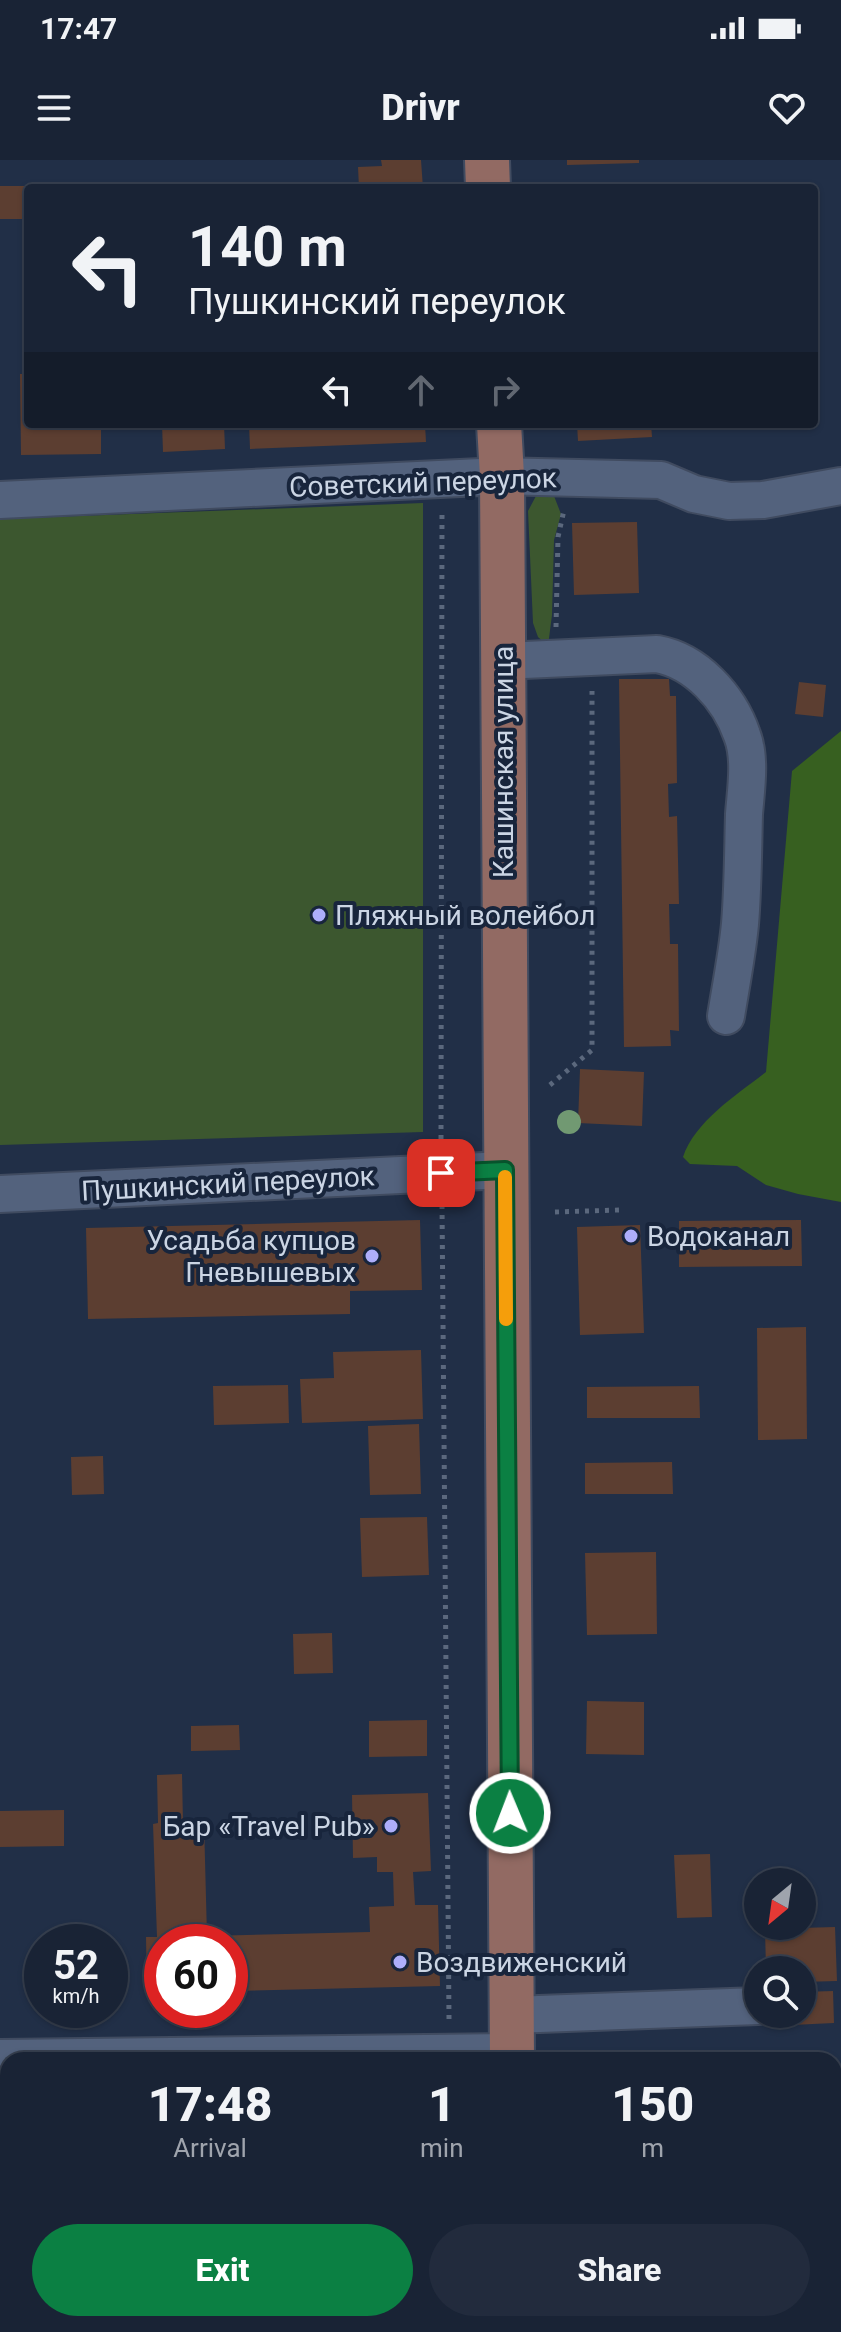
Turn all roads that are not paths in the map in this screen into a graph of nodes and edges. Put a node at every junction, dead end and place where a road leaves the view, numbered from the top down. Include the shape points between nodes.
1 (487, 160) edge
2 (488, 184) edge
3 (499, 428) edge
4 (502, 476) junction
5 (841, 486) edge
6 (0, 500) edge
7 (503, 661) junction
8 (726, 1016) dead end
9 (505, 1170) junction
10 (0, 1194) edge
11 (744, 2008) edge
12 (512, 2042) edge
13 (455, 2052) edge

1 - 2 main road
3 - 4 main road, Кашинская улица
4 - 5 street, Советский переулок via 661,480 729,501
4 - 6 street, Советский переулок
4 - 7 main road, Кашинская улица
7 - 8 street via 673,657 717,691 733,715 747,767 740,926
7 - 9 main road, Кашинская улица
9 - 10 street, Пушкинский переулок
9 - 12 main road, Кашинская улица
11 - 12 street
12 - 13 street

